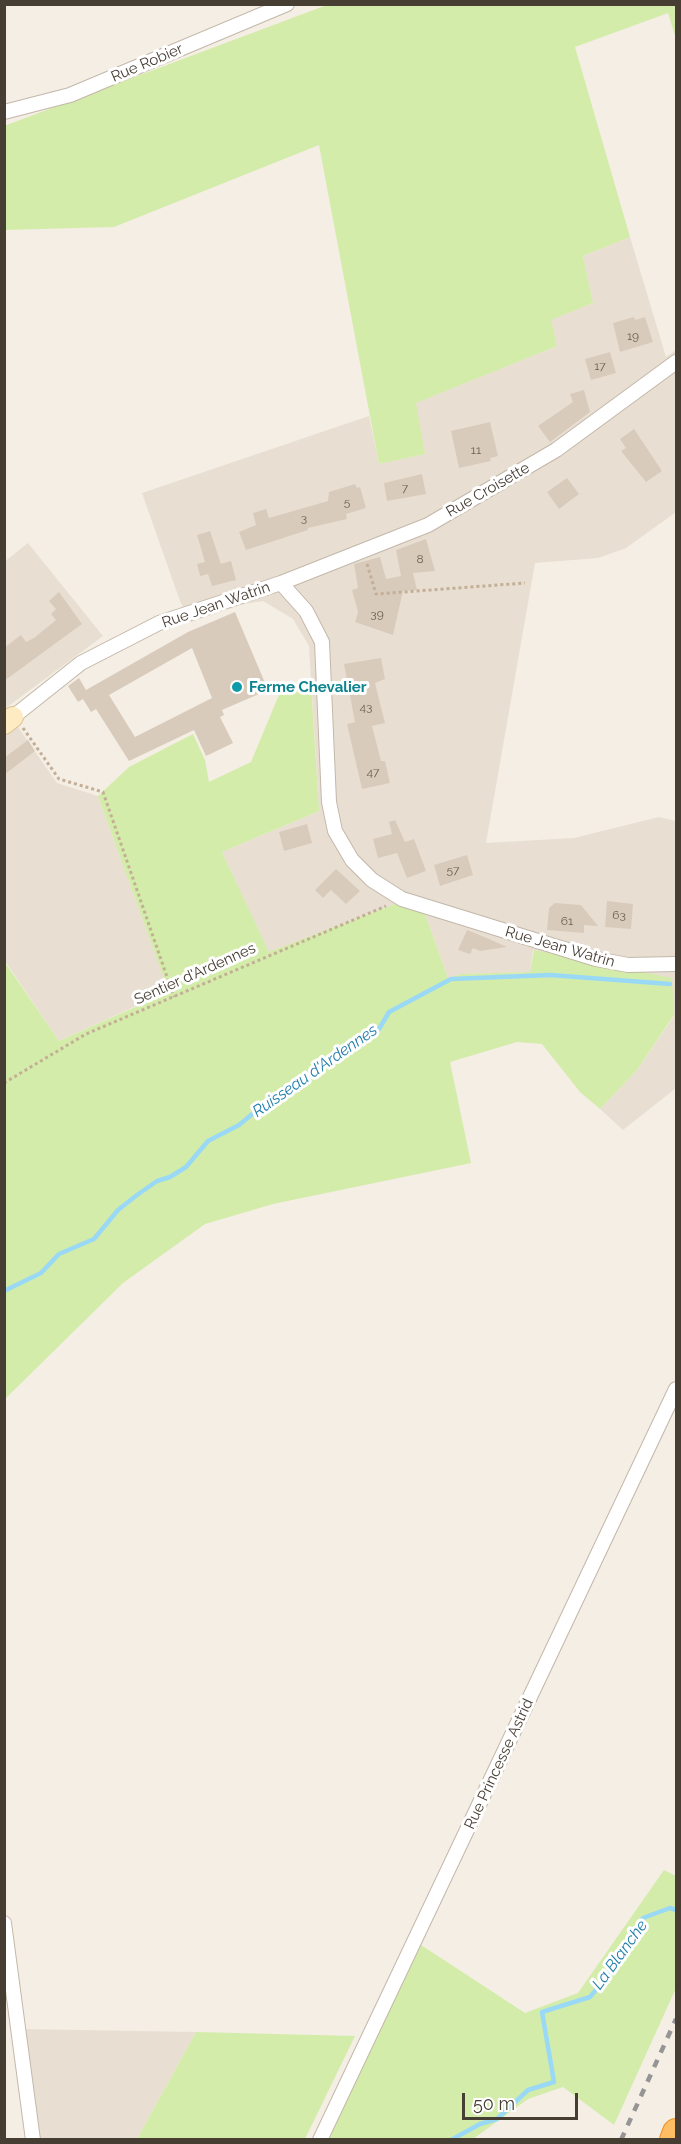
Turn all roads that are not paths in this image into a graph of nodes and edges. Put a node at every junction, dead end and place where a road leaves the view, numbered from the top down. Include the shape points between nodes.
1 (287, 4) edge
2 (4, 112) edge
3 (676, 362) edge
4 (281, 583) junction
5 (9, 720) edge
6 (676, 964) edge
7 (676, 1389) edge
8 (4, 1923) edge
9 (676, 2132) edge
10 (33, 2139) edge
11 (321, 2139) edge
12 (673, 2139) edge

1 - 2 street, Rue Robier via 70,95
3 - 4 street, Rue Croisette via 556,450 428,525
4 - 5 street, Rue Jean Watrin via 159,623 81,663
4 - 6 street, Rue Jean Watrin via 306,611 321,642 334,831 352,860 372,880 402,899 596,958 628,965
7 - 11 street, Rue Princesse Astrid
8 - 10 street
9 - 12 highway

